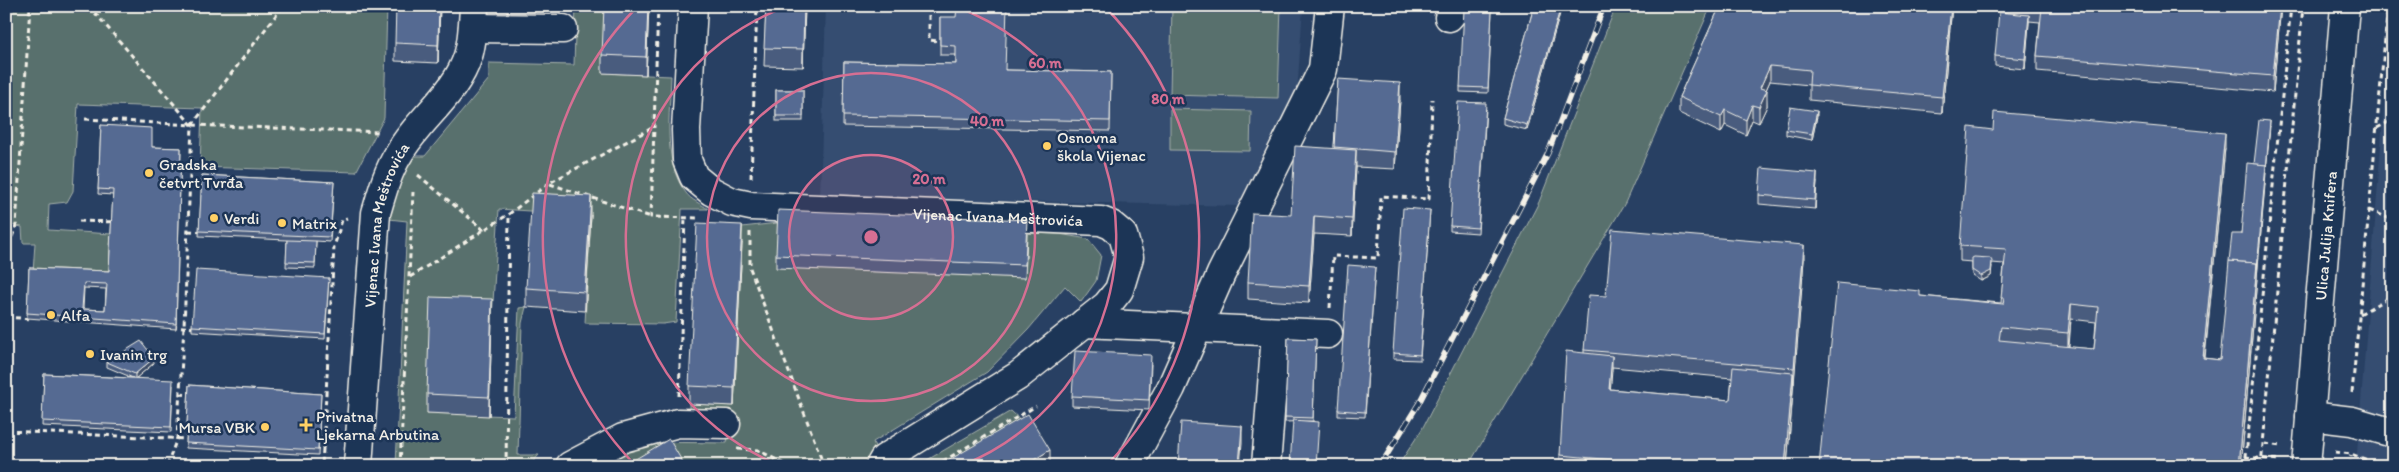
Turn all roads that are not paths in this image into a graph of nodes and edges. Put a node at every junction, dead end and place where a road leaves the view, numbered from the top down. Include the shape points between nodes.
1 (693, 6) edge
2 (1330, 6) edge
3 (2345, 6) edge
4 (473, 17) edge
5 (564, 29) dead end
6 (1084, 323) junction
7 (1197, 328) junction
8 (1276, 332) junction
9 (1328, 334) road end
10 (2310, 416) junction
11 (726, 424) dead end
12 (2393, 433) edge
13 (358, 466) edge
14 (570, 466) edge
15 (880, 466) edge
16 (1129, 466) edge
17 (1266, 466) edge
18 (2306, 466) edge

1 - 6 street, Vijenac Ivana Meštrovića via 686,160 694,177 711,191 732,202 751,206 1101,221 1123,235 1130,257 1119,290 1107,305
2 - 7 street via 1323,69
3 - 10 street, Ulica Julija Knifera
4 - 5 street
4 - 13 street, Vijenac Ivana Meštrovića via 468,56 458,78 398,154 376,212
6 - 7 street
6 - 15 street, Vijenac Ivana Meštrovića via 1018,376 884,459
7 - 8 street
7 - 16 street via 1171,388
8 - 9 street
8 - 17 street
10 - 12 street via 2352,422
10 - 18 street, Ulica Julija Knifera
11 - 14 street via 678,423 623,438

